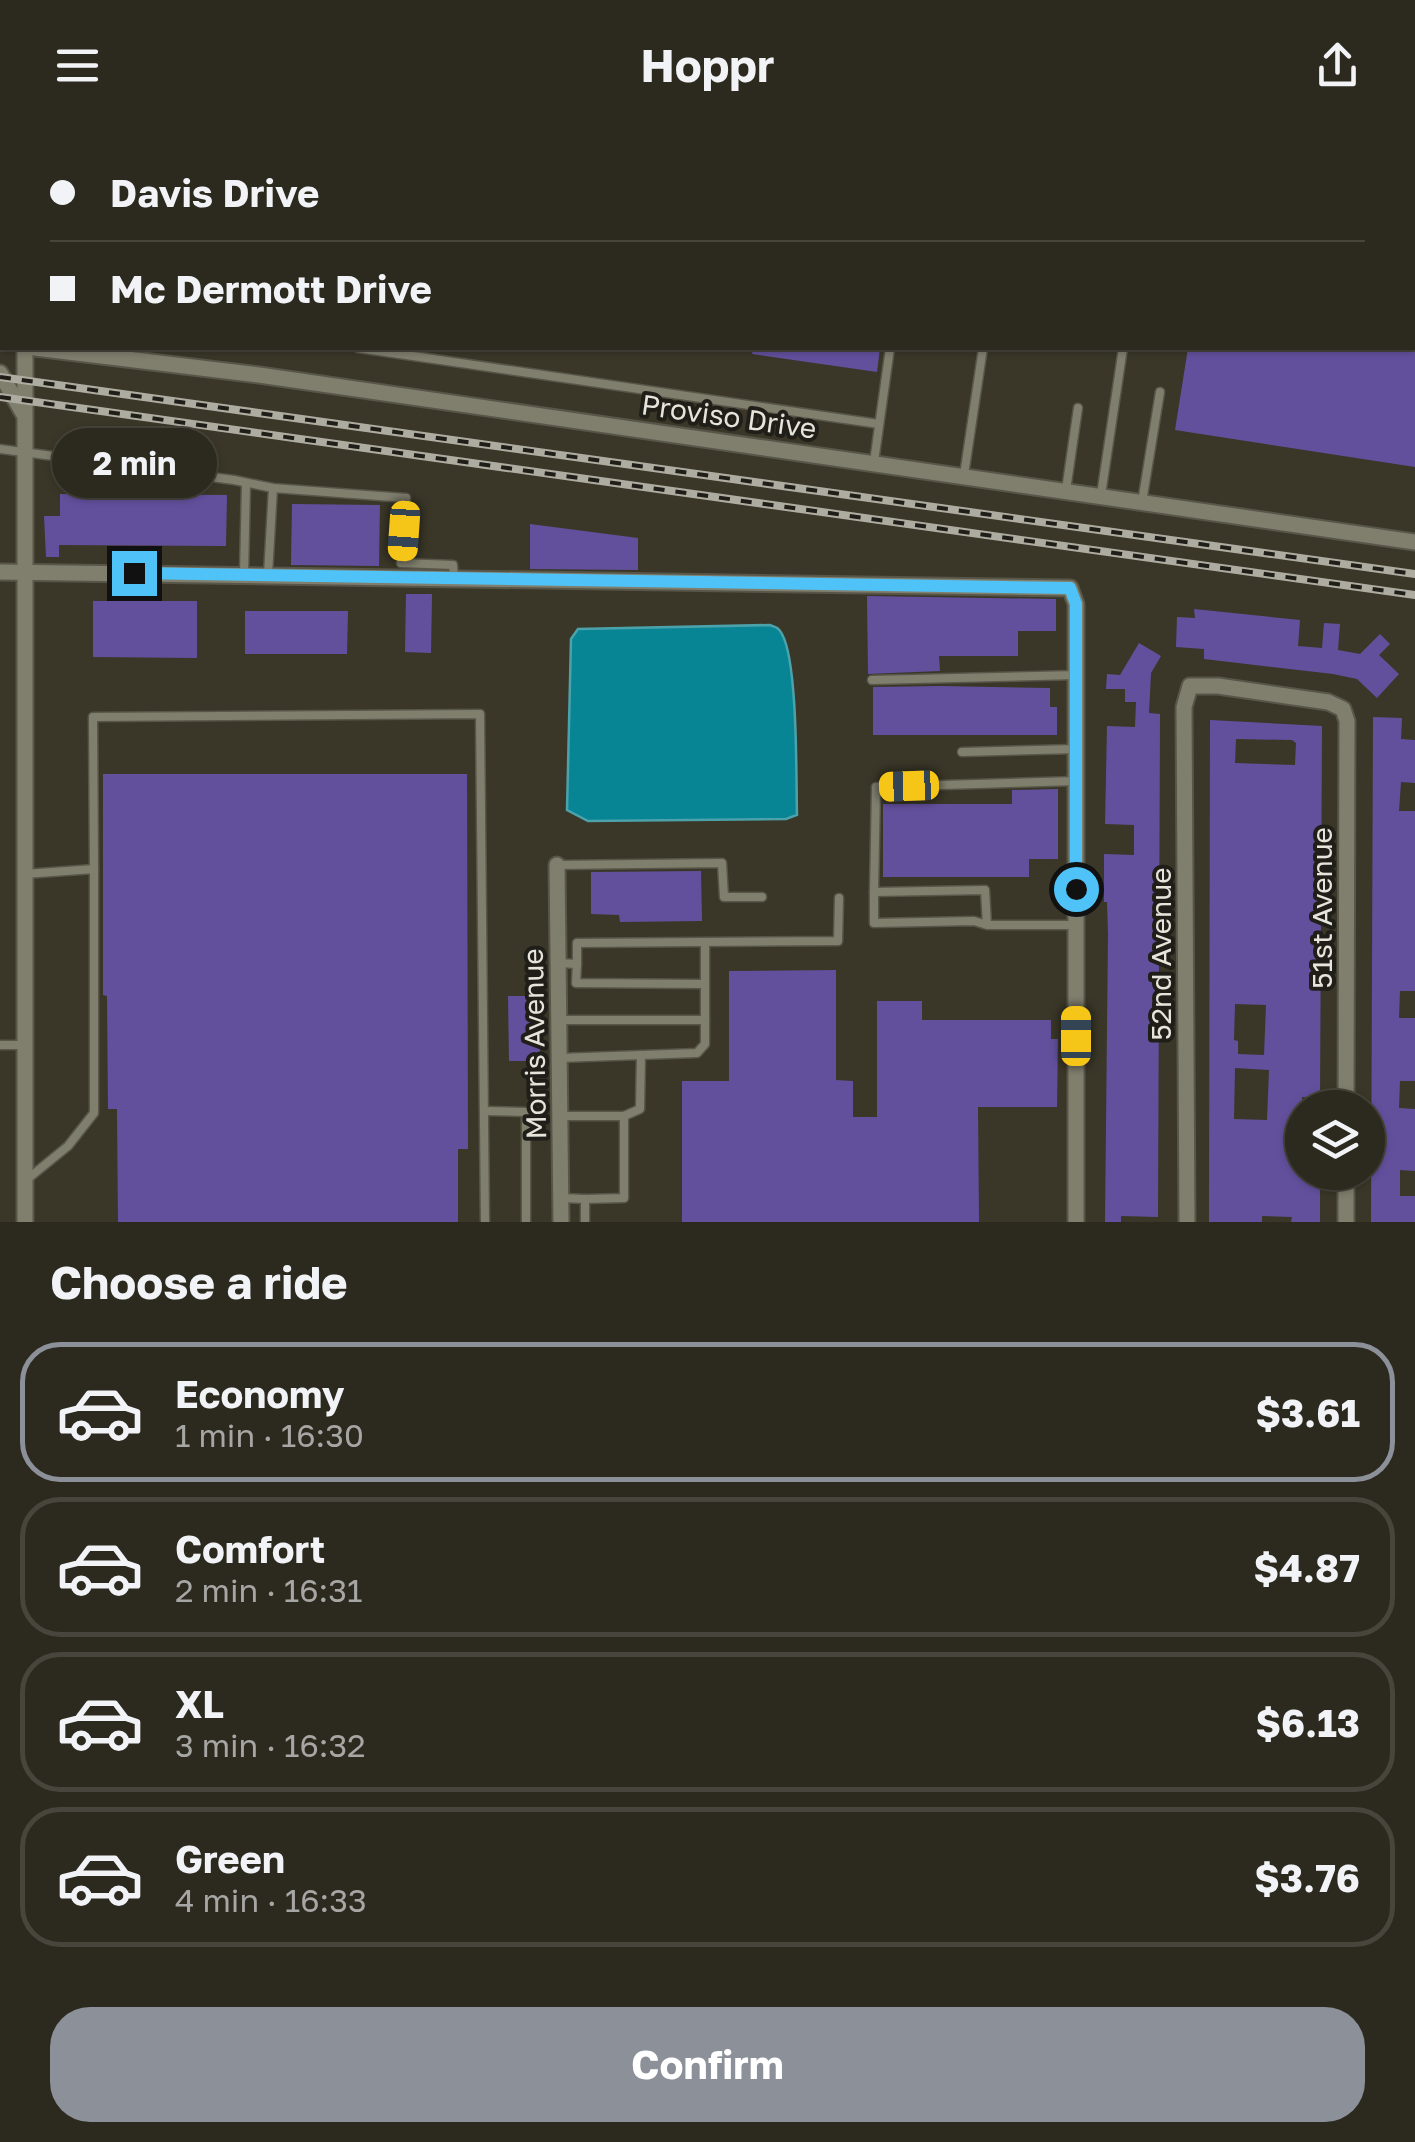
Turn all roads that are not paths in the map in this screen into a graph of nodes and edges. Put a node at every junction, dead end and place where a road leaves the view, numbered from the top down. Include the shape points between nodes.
1 (25, 350) edge
2 (372, 350) edge
3 (890, 350) edge
4 (984, 350) edge
5 (1122, 350) edge
6 (98, 351) edge
7 (0, 373) edge
8 (1160, 392) dead end
9 (1078, 408) dead end
10 (25, 415) junction
11 (879, 424) junction
12 (0, 449) edge
13 (25, 451) junction
14 (874, 462) junction
15 (964, 476) junction
16 (246, 483) junction
17 (273, 488) junction
18 (1066, 490) junction
19 (1101, 496) junction
20 (1142, 502) junction
21 (1415, 542) edge
22 (0, 572) edge
23 (24, 572) junction
24 (244, 574) junction
25 (268, 574) junction
26 (454, 578) junction
27 (1076, 675) junction
28 (872, 680) dead end
29 (1190, 686) joint
30 (1076, 750) junction
31 (962, 752) dead end
32 (1076, 781) junction
33 (557, 864) joint
34 (94, 869) junction
35 (23, 874) junction
36 (874, 892) junction
37 (762, 897) dead end
38 (839, 898) dead end
39 (987, 925) junction
40 (1076, 925) junction
41 (704, 942) junction
42 (558, 963) junction
43 (576, 964) junction
44 (706, 984) junction
45 (559, 1020) junction
46 (706, 1020) junction
47 (24, 1045) junction
48 (0, 1046) edge
49 (641, 1055) junction
50 (559, 1058) junction
51 (1346, 1090) edge
52 (484, 1111) junction
53 (560, 1116) junction
54 (624, 1116) junction
55 (25, 1182) junction
56 (1346, 1190) edge
57 (560, 1198) junction
58 (585, 1199) junction
59 (25, 1222) edge
60 (486, 1222) edge
61 (526, 1222) edge
62 (561, 1222) edge
63 (585, 1222) edge
64 (1076, 1222) edge
65 (1187, 1222) edge
66 (1346, 1222) edge

1 - 10 street
2 - 11 lane
3 - 11 lane
4 - 15 lane
5 - 19 lane
6 - 14 street, Proviso Drive
7 - 10 street
8 - 20 lane
9 - 18 lane
10 - 13 street
11 - 14 lane
12 - 13 lane
13 - 16 lane
13 - 23 street
14 - 15 street, Proviso Drive
15 - 18 street, Proviso Drive
16 - 17 lane
16 - 24 lane
17 - 25 lane
17 - 26 lane via 406,498 401,563 453,565
18 - 19 street, Proviso Drive
19 - 20 street, Proviso Drive
20 - 21 street, Proviso Drive
22 - 23 street
23 - 24 street
23 - 35 street
24 - 25 street
25 - 26 street
26 - 27 street via 1070,588
27 - 28 lane
27 - 30 street
29 - 51 street, 51st Avenue via 1328,702 1347,721
29 - 65 street, 52nd Avenue via 1184,706
30 - 31 lane
30 - 32 street
32 - 36 lane via 876,787
32 - 40 street
33 - 37 lane via 722,863 724,897
33 - 42 street, Morris Avenue
34 - 35 lane
34 - 52 lane via 94,717 480,714
34 - 55 lane via 94,1113
35 - 47 street
36 - 39 lane via 874,922
36 - 39 lane via 984,890
38 - 41 lane via 838,941
39 - 40 lane
40 - 64 street
41 - 43 lane via 578,943
41 - 44 lane
42 - 43 lane
42 - 45 street, Morris Avenue
43 - 44 lane via 576,982
44 - 46 lane
45 - 46 lane
45 - 50 street, Morris Avenue
46 - 49 lane via 706,1044 697,1052
47 - 48 lane
47 - 55 street
49 - 50 lane
49 - 54 lane via 640,1109
50 - 53 street, Morris Avenue
52 - 60 lane
52 - 61 lane via 526,1112
53 - 54 lane
53 - 57 street, Morris Avenue
54 - 58 lane via 624,1198
55 - 59 street
56 - 66 street
57 - 58 lane
57 - 62 street, Morris Avenue
58 - 63 lane

